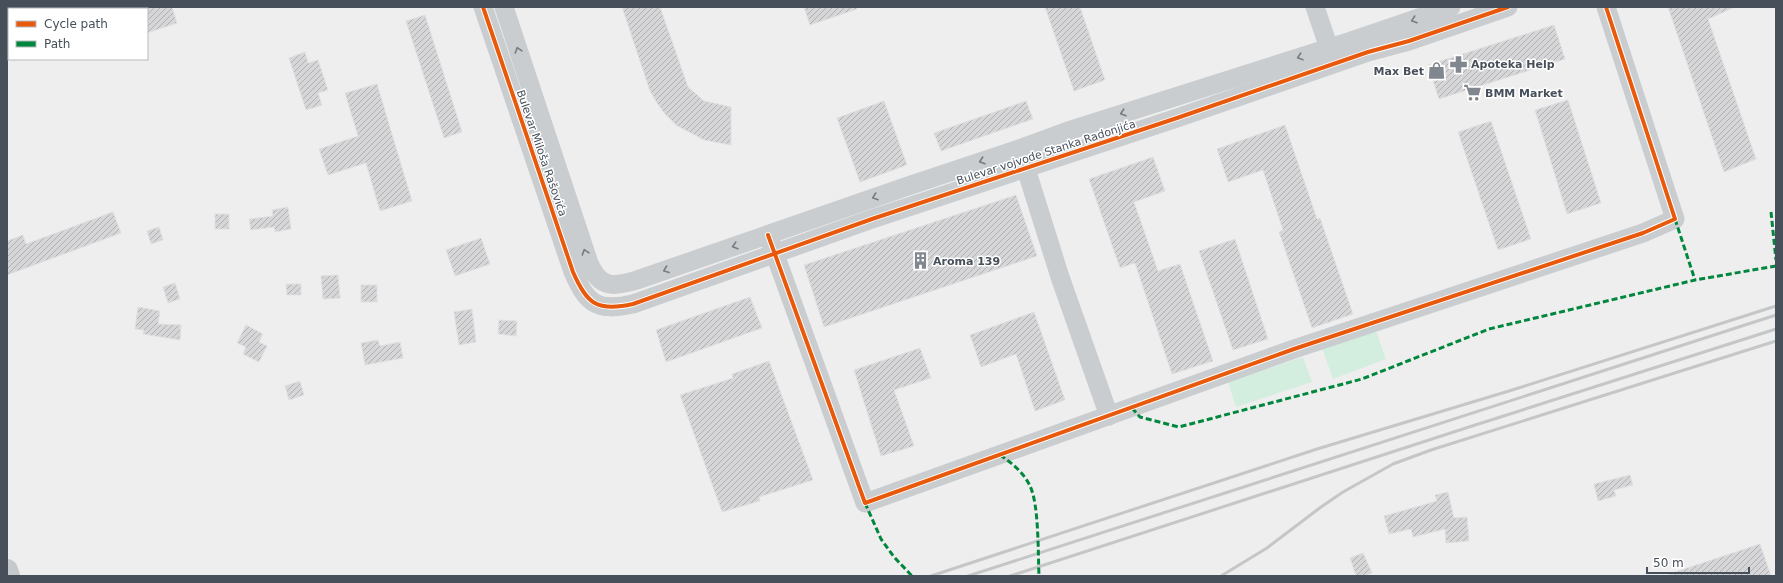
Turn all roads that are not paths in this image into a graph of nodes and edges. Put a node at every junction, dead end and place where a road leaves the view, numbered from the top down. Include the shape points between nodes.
1 (484, 7) edge
2 (504, 7) edge
3 (1315, 7) edge
4 (1451, 7) edge
5 (1508, 7) edge
6 (1606, 7) edge
7 (1329, 48) junction
8 (1019, 149) junction
9 (1026, 168) junction
10 (768, 235) junction
11 (776, 254) junction
12 (605, 283) joint
13 (591, 302) joint
14 (1109, 416) junction
15 (7, 570) edge
16 (9, 576) edge

1 - 13 street, Bulevar Miloša Rašovića via 573,272 583,293
12 -> 2 street, Bulevar Miloša Rašovića via 593,274
3 - 7 street
4 -> 7 street, Bulevar vojvode Stanka Radonjića
5 - 9 street, Bulevar vojvode Stanka Radonjića
6 - 14 street via 1675,219 1635,235 1294,349
7 -> 8 street, Bulevar vojvode Stanka Radonjića
8 - 9 street
8 -> 10 street, Bulevar vojvode Stanka Radonjića
9 - 11 street, Bulevar vojvode Stanka Radonjića
9 - 14 street via 1060,276
10 - 11 street
10 -> 12 street, Bulevar vojvode Stanka Radonjića via 621,285
11 - 13 street, Bulevar vojvode Stanka Radonjića via 633,304 609,308
11 - 14 street via 865,503
15 - 16 main road

